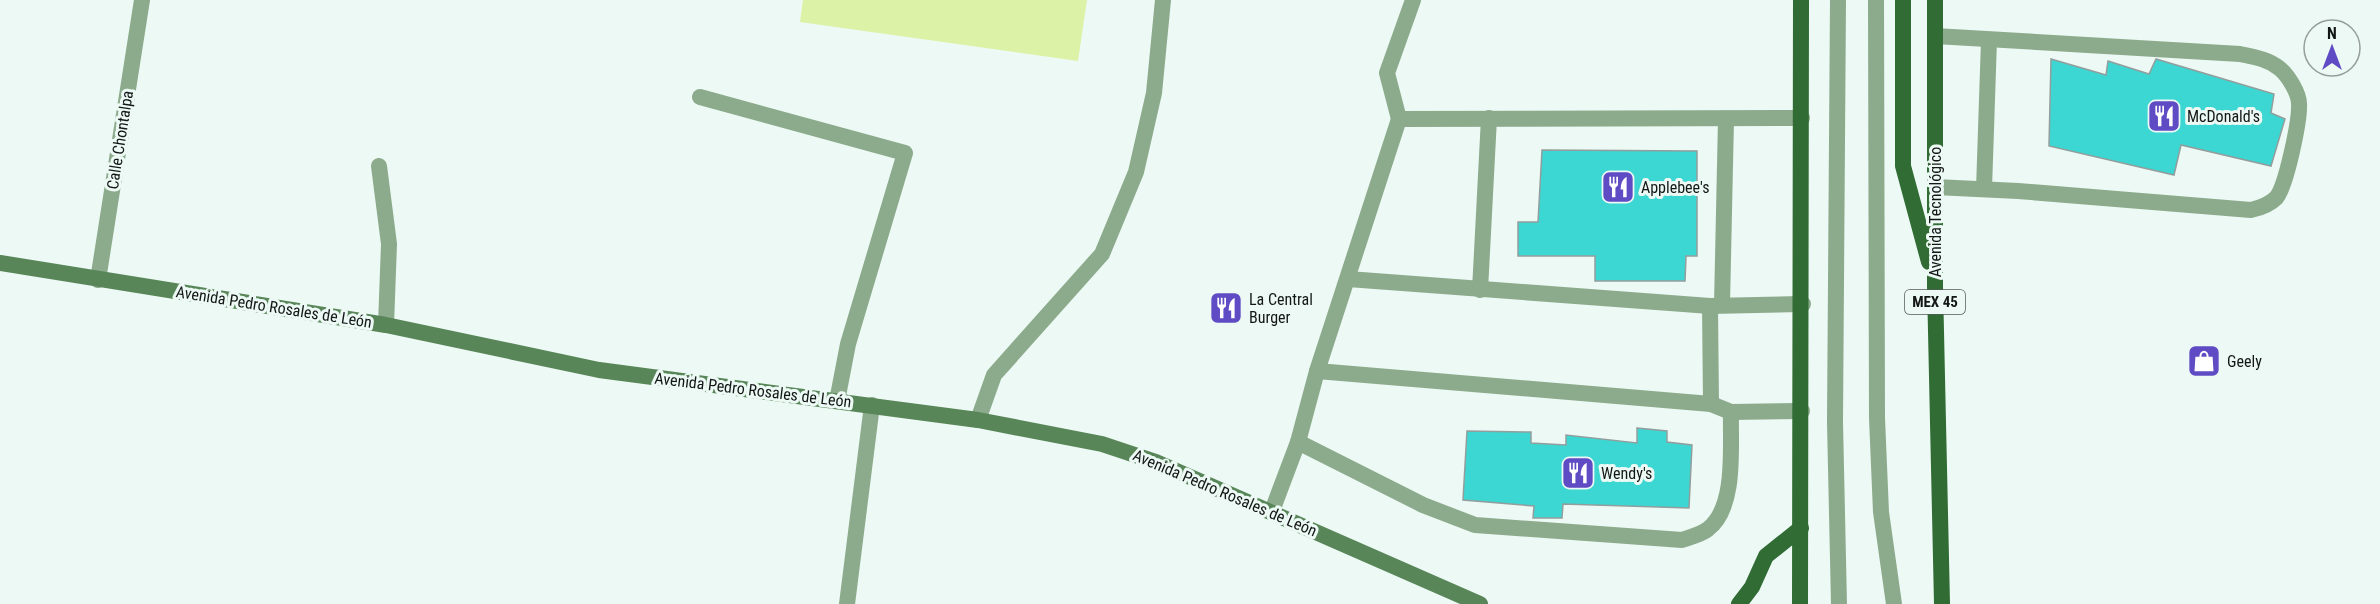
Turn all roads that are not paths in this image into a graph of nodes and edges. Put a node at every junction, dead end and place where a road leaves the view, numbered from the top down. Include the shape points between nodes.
1 (142, 0) edge
2 (1162, 0) edge
3 (1413, 0) edge
4 (1801, 0) edge
5 (1838, 0) edge
6 (1876, 0) edge
7 (1904, 0) edge
8 (1935, 0) edge
9 (1935, 36) junction
10 (1989, 40) junction
11 (700, 97) dead end
12 (1489, 118) junction
13 (1802, 118) junction
14 (1399, 119) junction
15 (1725, 119) junction
16 (379, 166) dead end
17 (1935, 187) junction
18 (1984, 189) junction
19 (0, 263) edge
20 (1348, 279) junction
21 (98, 280) junction
22 (1935, 286) junction
23 (1480, 290) junction
24 (1803, 304) junction
25 (1716, 306) junction
26 (386, 325) junction
27 (1317, 371) junction
28 (837, 401) junction
29 (1711, 404) junction
30 (872, 405) junction
31 (1802, 411) junction
32 (1731, 412) junction
33 (978, 420) junction
34 (1298, 442) junction
35 (1272, 511) junction
36 (1801, 528) junction
37 (852, 603) edge
38 (1480, 604) edge
39 (1739, 604) edge
40 (1800, 604) edge
41 (1839, 604) edge
42 (1894, 604) edge
43 (1942, 604) edge

1 - 21 street, Calle Chontalpa
2 - 33 street via 1154,93 1136,172 1102,254 994,375
3 - 14 street via 1387,74
4 - 13 main road
5 - 41 street via 1835,422
6 - 42 street via 1877,418 1881,512
7 - 22 main road via 1903,166
8 - 9 main road, Avenida Tecnológico / MEX 45
9 - 10 street
9 - 17 main road, Avenida Tecnológico / MEX 45
10 - 18 street
10 - 18 street via 2261,58 2279,68 2291,82 2300,103 2281,190 2263,207 2238,210
11 - 28 street via 905,153 848,344
12 - 14 street
12 - 15 street
12 - 23 street
13 - 15 street
13 - 24 main road
14 - 20 street
15 - 25 street
16 - 26 street via 389,244
17 - 18 street
17 - 22 main road, Avenida Tecnológico / MEX 45
19 - 21 main road, Avenida Pedro Rosales de León
20 - 23 street
20 - 27 street
21 - 26 main road, Avenida Pedro Rosales de León
22 - 43 main road, Avenida Tecnológico / MEX 45
23 - 25 street
24 - 25 street
24 - 31 main road
25 - 29 street
26 - 28 main road, Avenida Pedro Rosales de León via 599,370
27 - 29 street
27 - 34 street
28 - 30 main road, Avenida Pedro Rosales de León
29 - 32 street
30 - 33 main road, Avenida Pedro Rosales de León
30 - 37 street
31 - 32 street
31 - 36 main road
32 - 34 street via 1728,492 1720,517 1708,530 1682,540 1475,525 1423,505
33 - 35 main road, Avenida Pedro Rosales de León via 1102,444 1156,462
34 - 35 street
35 - 38 main road, Avenida Pedro Rosales de León
36 - 39 main road via 1767,556
36 - 40 main road

